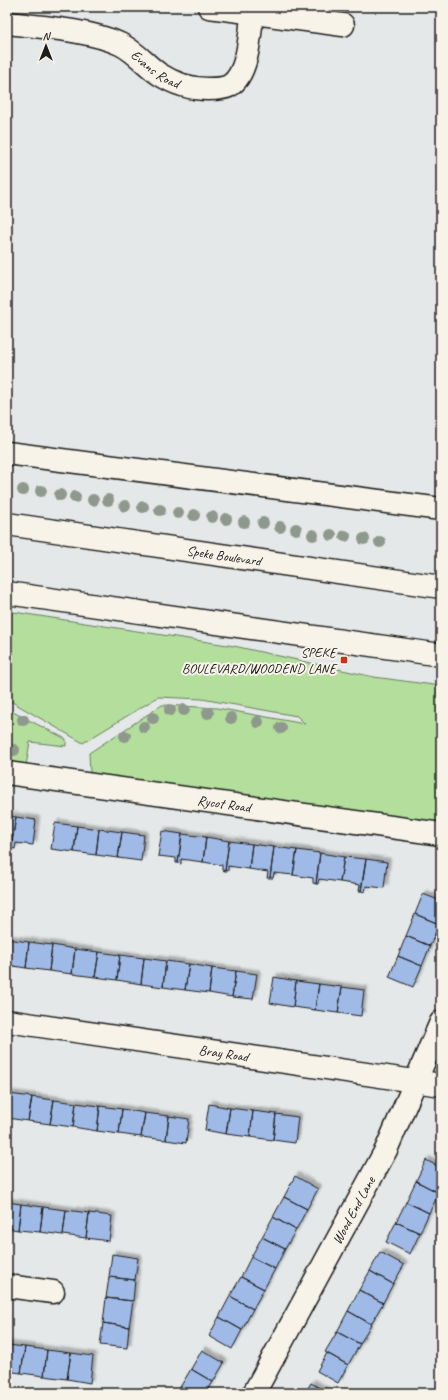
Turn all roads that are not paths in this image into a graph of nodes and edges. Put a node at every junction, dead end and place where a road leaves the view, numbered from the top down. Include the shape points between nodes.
1 (209, 7) edge
2 (253, 10) edge
3 (7, 23) edge
4 (343, 25) dead end
5 (7, 453) edge
6 (441, 510) edge
7 (7, 524) edge
8 (441, 587) edge
9 (7, 593) edge
10 (441, 655) edge
11 (7, 773) edge
12 (441, 834) edge
13 (7, 1021) edge
14 (441, 1022) edge
15 (416, 1081) junction
16 (441, 1085) edge
17 (7, 1286) edge
18 (53, 1292) dead end
19 (254, 1393) edge

1 - 2 main road
2 - 3 main road, Evans Road via 243,67 236,80 228,87 215,89 201,89 174,82 159,74 121,44 73,32
2 - 4 main road
5 - 6 main road
7 - 8 main road, Speke Boulevard
9 - 10 main road
11 - 12 main road, Rycot Road
13 - 15 main road, Bray Road
14 - 15 main road, Wood End Lane
15 - 16 main road, Bray Road
15 - 19 main road, Wood End Lane via 386,1150
17 - 18 main road

